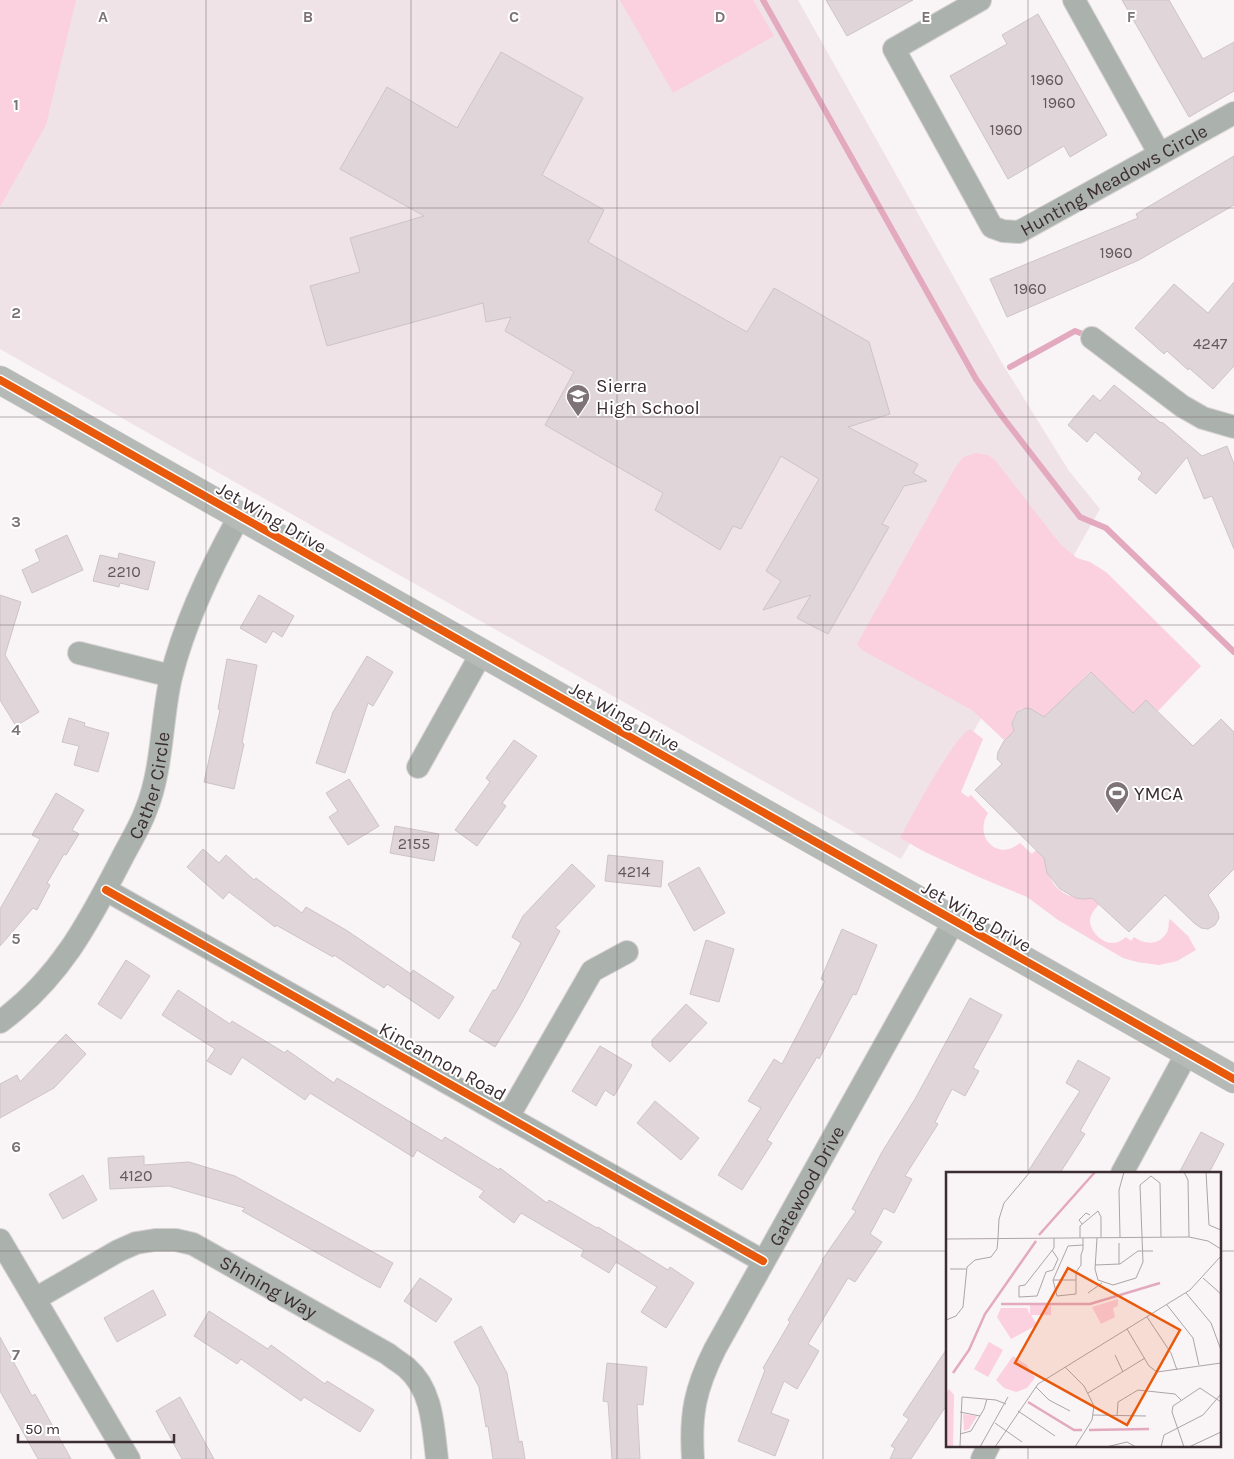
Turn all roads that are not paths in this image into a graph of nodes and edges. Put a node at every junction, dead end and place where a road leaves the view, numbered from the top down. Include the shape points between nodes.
1 (980, 0) edge
2 (1074, 0) edge
3 (1234, 113) edge
4 (1159, 153) junction
5 (1092, 338) dead end
6 (0, 380) edge
7 (1234, 426) edge
8 (239, 517) junction
9 (79, 653) dead end
10 (481, 654) junction
11 (172, 676) junction
12 (418, 767) dead end
13 (106, 890) junction
14 (954, 921) junction
15 (627, 952) dead end
16 (0, 1022) edge
17 (1187, 1053) junction
18 (1234, 1080) edge
19 (508, 1117) junction
20 (1123, 1172) edge
21 (0, 1240) edge
22 (764, 1261) junction
23 (35, 1299) junction
24 (988, 1446) edge
25 (129, 1459) edge
26 (437, 1459) edge
27 (693, 1459) edge
28 (982, 1459) edge

1 - 4 street, Hunting Meadows Circle via 894,49 992,228 1019,232
2 - 4 street
3 - 4 street, Hunting Meadows Circle
5 - 7 street via 1182,406 1203,418
6 - 8 main road, Jet Wing Drive
8 - 10 main road, Jet Wing Drive
8 - 11 street, Cather Circle via 184,632
9 - 11 street
10 - 12 street
10 - 14 main road, Jet Wing Drive
11 - 13 street, Cather Circle via 146,810
13 - 16 street, Cather Circle via 58,968
13 - 19 street, Kincannon Road
14 - 17 main road, Jet Wing Drive
14 - 22 street, Gatewood Drive
15 - 19 street via 592,971
17 - 18 main road, Jet Wing Drive
17 - 20 street
19 - 22 street, Kincannon Road
21 - 23 street
22 - 27 street, Gatewood Drive via 703,1373 691,1430
23 - 25 street
23 - 26 street, Shining Way via 136,1243 176,1240 192,1244 388,1354 408,1369 429,1403
24 - 28 street

